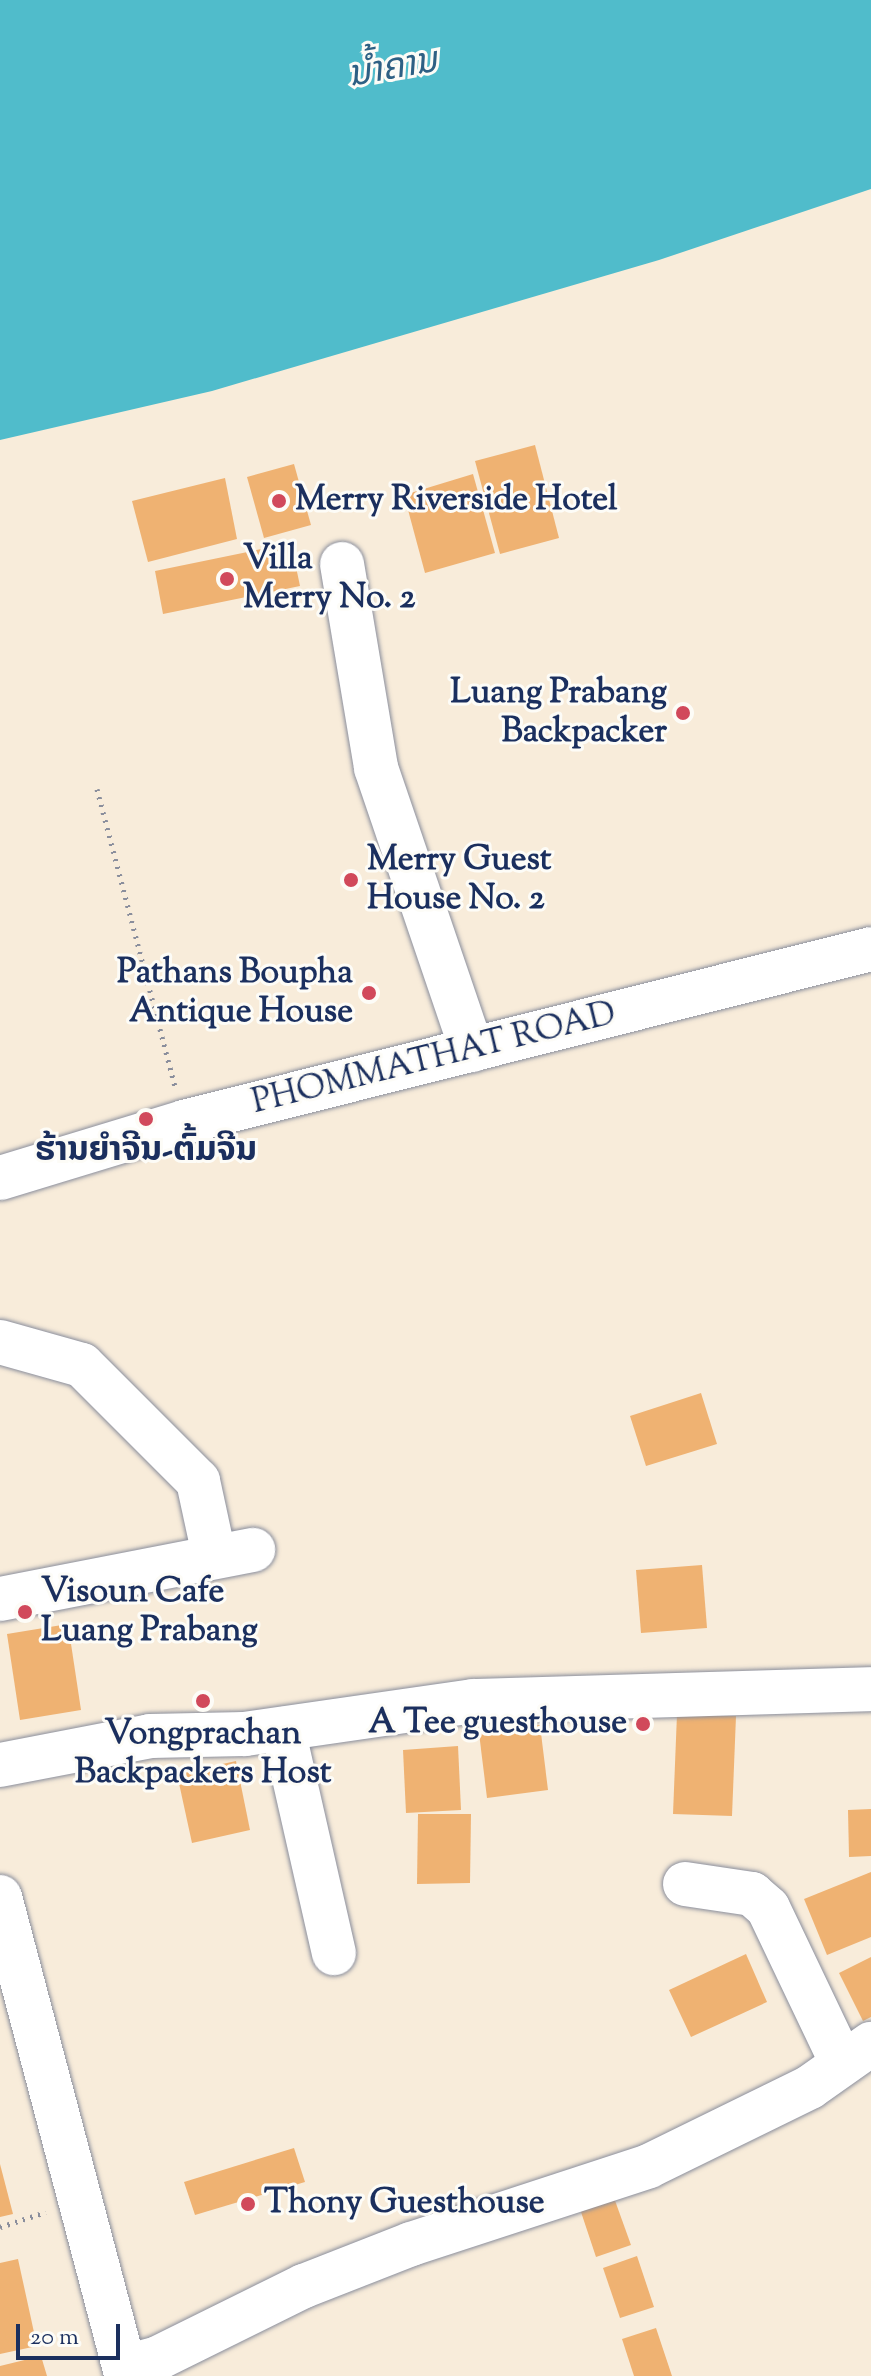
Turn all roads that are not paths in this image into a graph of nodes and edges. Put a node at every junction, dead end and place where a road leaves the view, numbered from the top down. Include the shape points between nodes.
1 (342, 564) dead end
2 (871, 949) edge
3 (472, 1050) junction
4 (6, 1180) edge
5 (0, 1342) edge
6 (0, 1599) edge
7 (871, 1689) edge
8 (283, 1729) junction
9 (0, 1765) edge
10 (685, 1884) dead end
11 (0, 1897) edge
12 (334, 1953) dead end
13 (856, 2052) edge
14 (126, 2372) edge

1 - 3 street via 376,768
2 - 3 street, PHOMMATHAT ROAD
3 - 4 street, PHOMMATHAT ROAD via 184,1122
5 - 6 street via 82,1365 198,1481 234,1552
7 - 8 street via 473,1701
8 - 9 street via 150,1736
8 - 12 street
10 - 13 street via 752,1894 768,1908
11 - 14 street
13 - 14 street via 810,2087 649,2166 411,2244 304,2286

